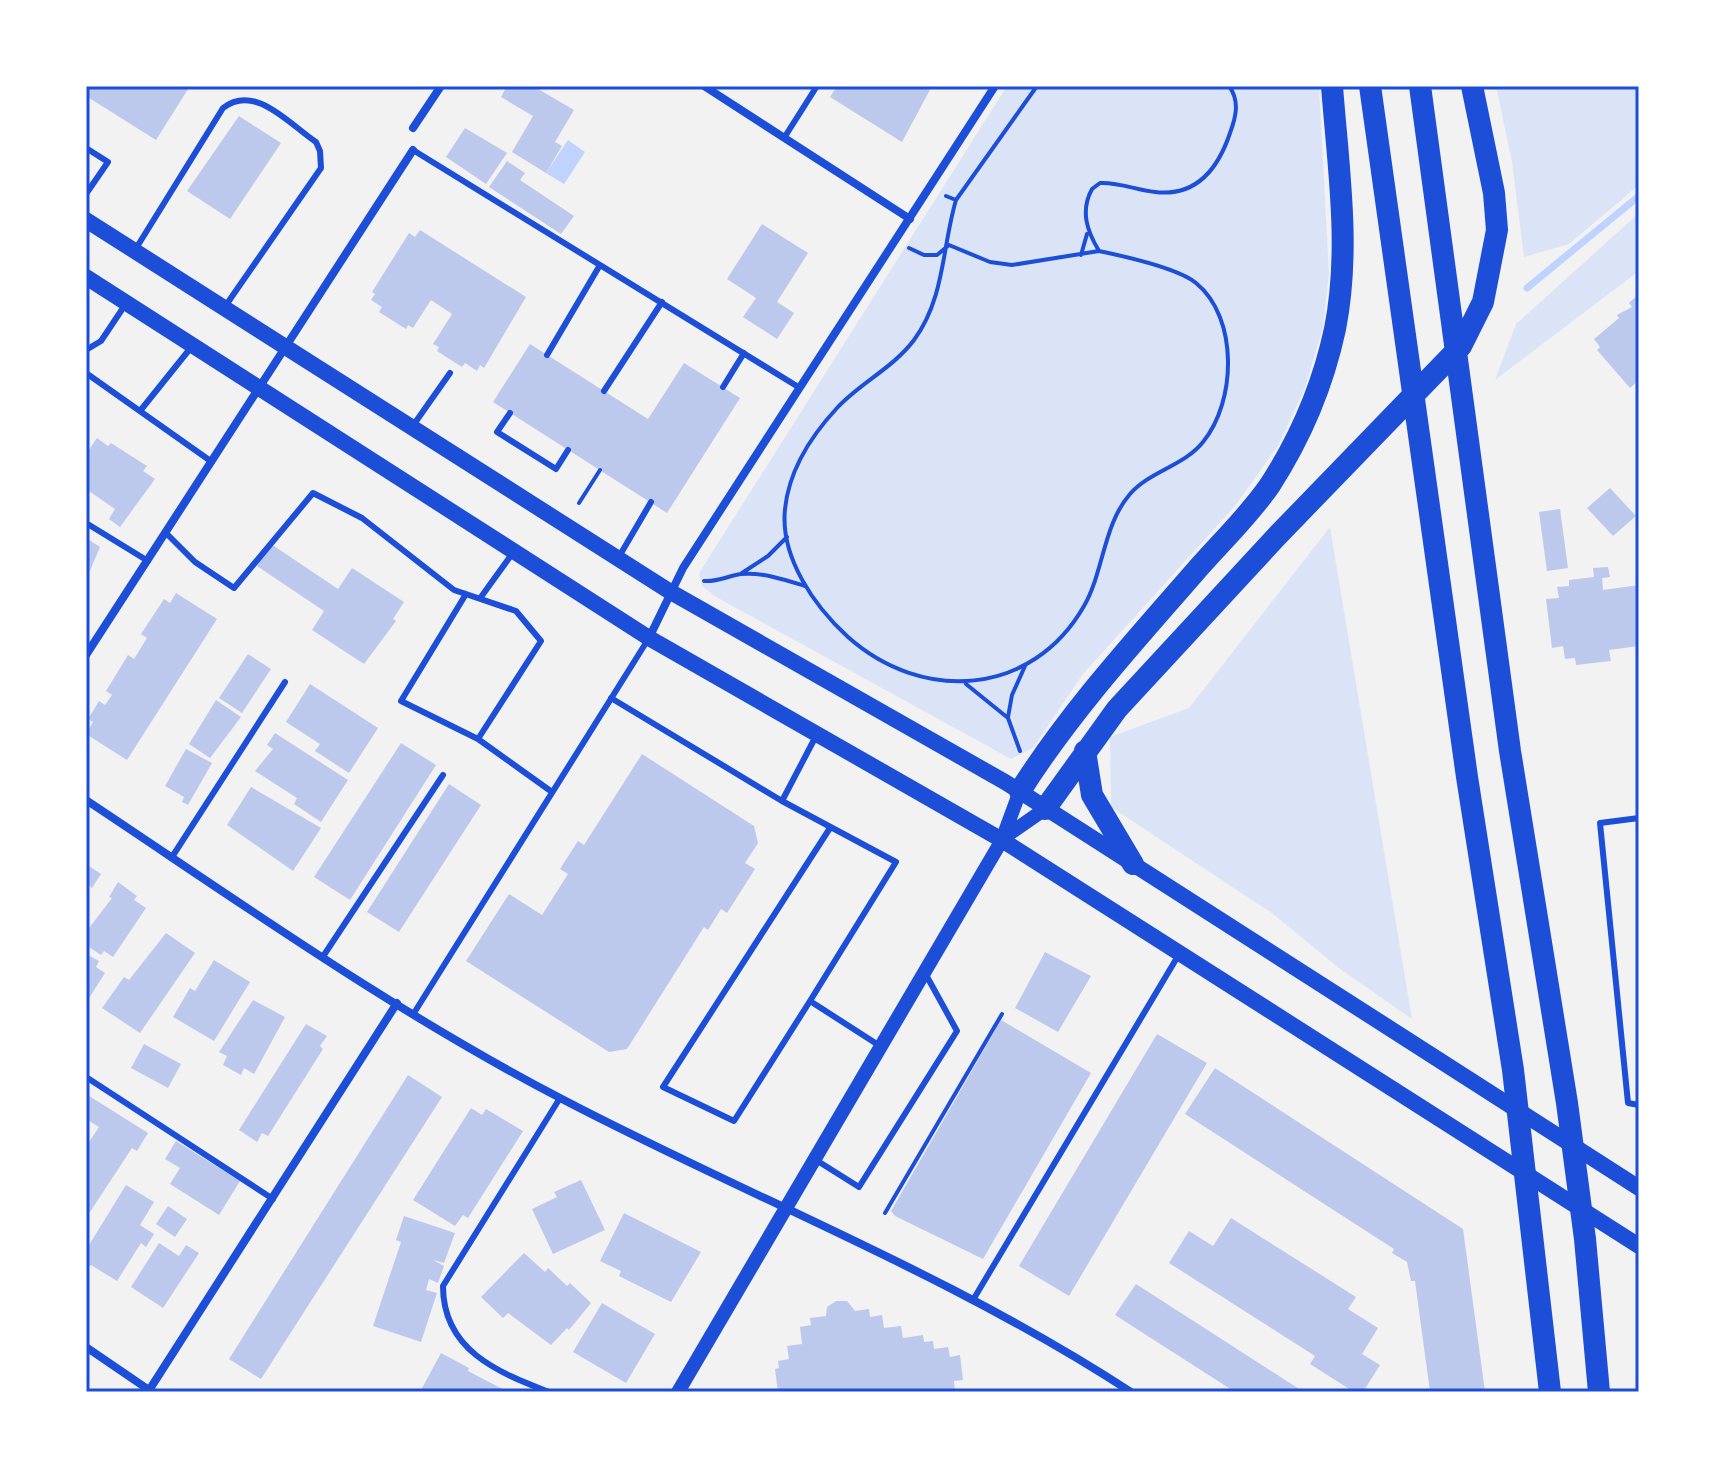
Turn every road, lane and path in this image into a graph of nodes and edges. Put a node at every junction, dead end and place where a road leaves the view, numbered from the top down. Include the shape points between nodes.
1 (441, 86) edge
2 (704, 86) edge
3 (817, 86) edge
4 (995, 86) edge
5 (1037, 86) edge
6 (1229, 86) edge
7 (1332, 86) edge
8 (1370, 86) edge
9 (1420, 86) edge
10 (1472, 86) edge
11 (413, 128) dead end
12 (784, 138) junction
13 (86, 148) edge
14 (413, 150) joint
15 (86, 194) edge
16 (946, 196) dead end
17 (956, 200) junction
18 (910, 219) junction
19 (86, 220) edge
20 (1088, 232) junction
21 (949, 245) junction
22 (909, 248) dead end
23 (135, 251) junction
24 (1099, 251) junction
25 (1081, 255) junction
26 (600, 265) junction
27 (86, 277) edge
28 (127, 302) junction
29 (662, 302) junction
30 (224, 308) junction
31 (193, 345) junction
32 (286, 347) junction
33 (86, 350) edge
34 (744, 353) junction
35 (547, 355) dead end
36 (86, 373) edge
37 (450, 373) dead end
38 (723, 387) dead end
39 (259, 388) junction
40 (800, 388) junction
41 (604, 391) dead end
42 (140, 411) junction
43 (510, 413) dead end
44 (412, 427) junction
45 (568, 450) dead end
46 (212, 462) junction
47 (600, 470) dead end
48 (651, 502) dead end
49 (579, 503) dead end
50 (86, 523) edge
51 (166, 533) junction
52 (787, 537) junction
53 (514, 551) junction
54 (618, 559) junction
55 (148, 561) junction
56 (741, 574) junction
57 (704, 581) dead end
58 (805, 586) junction
59 (669, 591) junction
60 (466, 594) junction
61 (481, 597) junction
62 (649, 638) junction
63 (86, 655) edge
64 (1025, 666) junction
65 (285, 682) dead end
66 (966, 684) junction
67 (611, 698) junction
68 (1008, 718) junction
69 (818, 733) junction
70 (478, 739) junction
71 (1085, 751) junction
72 (1022, 757) dead end
73 (443, 775) dead end
74 (1020, 791) junction
75 (552, 792) junction
76 (86, 800) edge
77 (782, 801) junction
78 (1045, 809) junction
79 (1639, 818) edge
80 (830, 828) junction
81 (1002, 840) junction
82 (172, 857) junction
83 (1133, 864) junction
84 (324, 955) junction
85 (1178, 955) junction
86 (925, 972) junction
87 (810, 1001) junction
88 (397, 1003) junction
89 (414, 1013) junction
90 (1002, 1014) dead end
91 (881, 1047) junction
92 (86, 1077) edge
93 (560, 1098) junction
94 (1639, 1105) edge
95 (816, 1160) junction
96 (1639, 1188) edge
97 (273, 1199) junction
98 (788, 1210) junction
99 (885, 1213) dead end
100 (1639, 1246) edge
101 (973, 1300) junction
102 (86, 1347) edge
103 (149, 1391) edge
104 (549, 1392) edge
105 (678, 1392) edge
106 (1131, 1392) edge
107 (1550, 1392) edge
108 (1599, 1392) edge

1 - 11 street
2 - 12 street
3 - 12 lane
4 - 18 street
5 - 17 path
6 - 20 path via 1236,117 1218,162 1206,177 1175,193 1100,183 1087,198
7 - 74 highway via 1342,269 1332,340 1302,431 1268,488 1089,693
8 - 107 highway via 1513,1070
9 - 108 highway via 1510,751 1567,1103
10 - 71 highway via 1497,230 1483,302 1461,346 1278,535 1117,709
12 - 18 street
13 - 15 lane via 108,162
14 - 26 lane
14 - 32 street
16 - 17 path
17 - 21 path
18 - 40 street
19 - 23 main road
20 - 24 path
20 - 25 path
21 - 22 path via 937,255
21 - 25 path via 1012,265
21 - 52 path via 932,305 913,342 837,408 799,459 789,486
23 - 30 main road
23 - 30 lane via 223,108 242,98 259,101 316,142 321,168
24 - 25 path
24 - 64 path via 1195,281 1211,299 1231,370 1218,419 1196,450 1147,480 1123,503 1085,604 1064,632
26 - 29 lane
26 - 35 lane
27 - 28 main road
28 - 31 main road
28 - 33 lane via 101,341
29 - 34 lane
29 - 41 lane
30 - 32 main road
31 - 39 main road
31 - 42 lane
32 - 39 street
32 - 44 main road
34 - 38 lane
34 - 40 lane
36 - 42 lane
37 - 44 lane
39 - 46 street
39 - 53 main road
40 - 59 street
42 - 46 lane
43 - 45 lane via 497,432 556,469
44 - 54 main road
46 - 51 street
47 - 49 path
48 - 54 lane
50 - 55 lane
51 - 55 street
51 - 60 lane via 195,562 234,588 313,493 362,518
52 - 56 path
52 - 58 path
53 - 61 lane
53 - 62 main road
54 - 59 main road
55 - 63 street
56 - 57 path
56 - 58 path
58 - 66 path via 834,624 869,655 913,675
59 - 62 street
59 - 74 main road
60 - 61 lane
60 - 70 lane via 401,701
61 - 70 lane via 516,611 541,641
62 - 67 lane
62 - 69 main road
64 - 66 path
64 - 68 path
65 - 82 lane
66 - 68 path
67 - 75 lane
67 - 77 lane
68 - 72 path
69 - 77 lane
69 - 81 main road
70 - 75 lane
71 - 78 highway
71 - 83 highway via 1092,795
73 - 84 lane
74 - 78 main road
74 - 81 street
75 - 89 lane
76 - 82 street
77 - 80 lane
78 - 81 street
78 - 83 main road
79 - 94 lane via 1600,823 1628,1103
80 - 87 lane via 896,862
80 - 87 lane via 663,1087 734,1121
81 - 85 main road
81 - 86 street
82 - 84 street
83 - 96 main road
84 - 88 street
85 - 100 main road
85 - 101 lane
86 - 91 street
86 - 95 lane via 957,1031 859,1187
87 - 91 lane
88 - 89 street
88 - 97 street
89 - 93 street
90 - 99 path
91 - 95 street
92 - 97 lane
93 - 98 street
93 - 104 lane via 443,1286 446,1316 467,1351 490,1367
95 - 98 street
97 - 103 street
98 - 101 street
98 - 105 street
101 - 106 street
102 - 103 street

